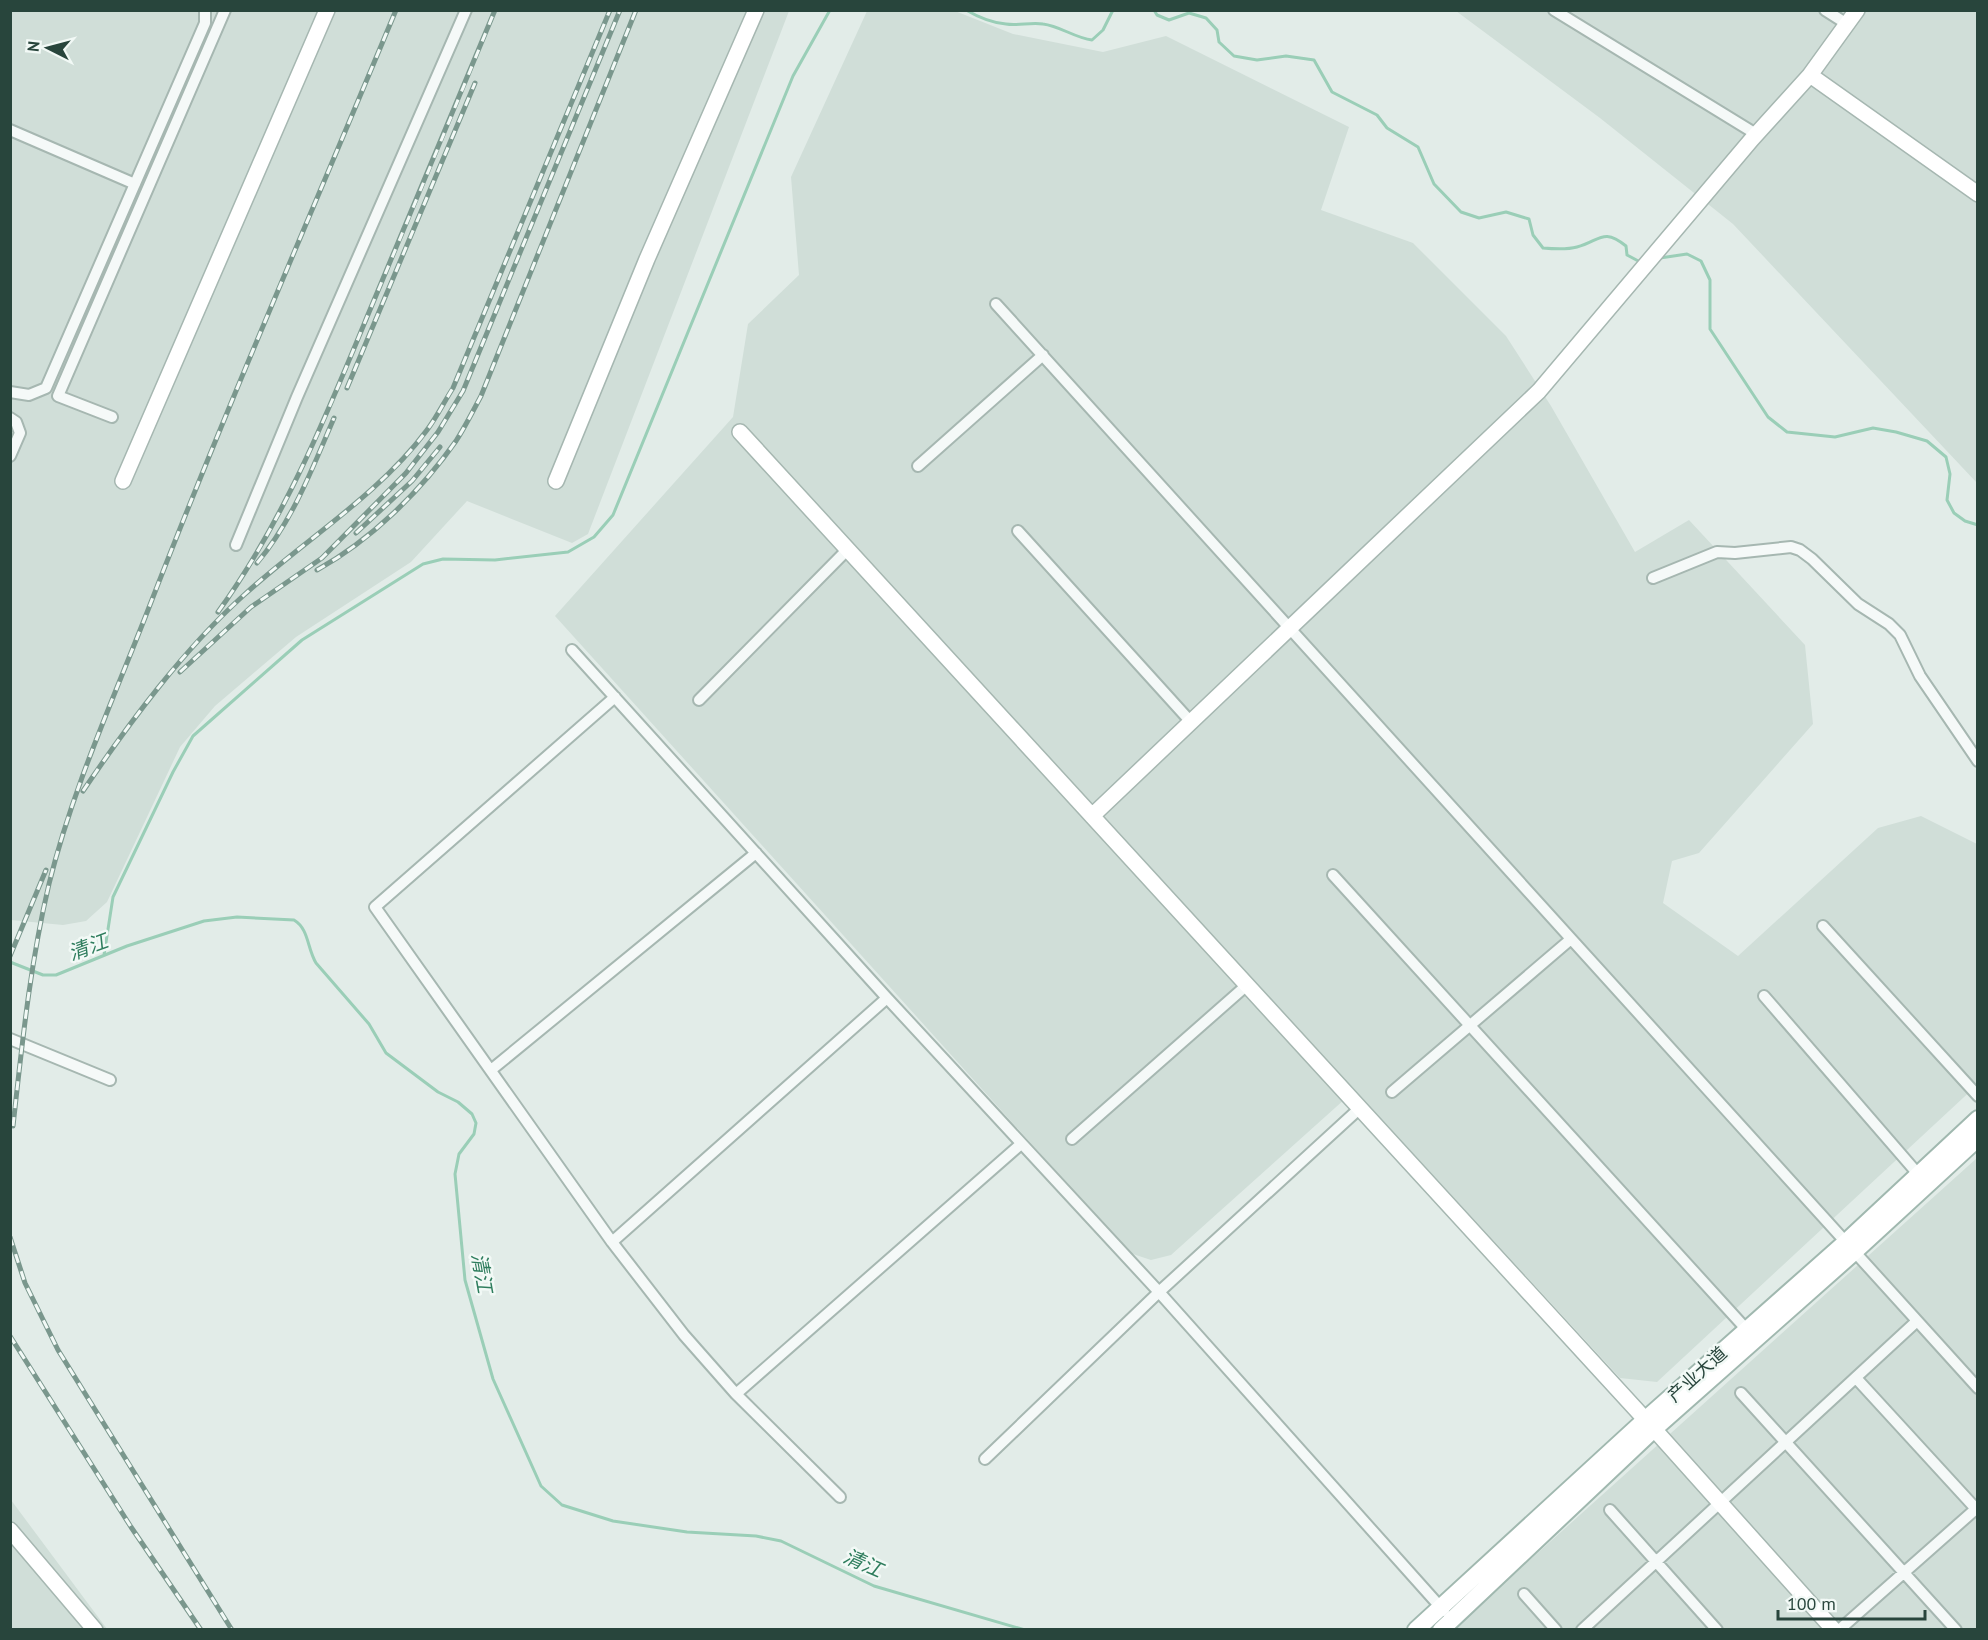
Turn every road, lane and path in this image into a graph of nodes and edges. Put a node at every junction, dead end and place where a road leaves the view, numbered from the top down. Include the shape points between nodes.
1 (205, 10) edge
2 (225, 10) edge
3 (327, 10) edge
4 (466, 10) edge
5 (756, 10) edge
6 (1554, 10) edge
7 (1825, 10) edge
8 (1857, 10) edge
9 (1847, 24) junction
10 (1810, 75) junction
11 (10, 130) edge
12 (1756, 134) junction
13 (135, 184) junction
14 (1977, 194) edge
15 (996, 304) dead end
16 (1043, 355) junction
17 (10, 392) edge
18 (112, 417) dead end
19 (10, 418) edge
20 (740, 432) dead end
21 (10, 456) edge
22 (918, 466) dead end
23 (123, 481) dead end
24 (556, 481) dead end
25 (1018, 531) dead end
26 (236, 545) dead end
27 (848, 549) junction
28 (1653, 578) dead end
29 (1290, 628) junction
30 (572, 650) dead end
31 (615, 697) junction
32 (699, 700) dead end
33 (1191, 722) junction
34 (1977, 761) edge
35 (1092, 816) junction
36 (756, 853) junction
37 (1333, 875) dead end
38 (1823, 926) dead end
39 (1571, 939) junction
40 (1247, 985) junction
41 (1764, 996) dead end
42 (887, 998) junction
43 (1470, 1025) junction
44 (10, 1039) edge
45 (491, 1070) junction
46 (110, 1080) dead end
47 (1392, 1092) dead end
48 (1977, 1096) edge
49 (1360, 1108) junction
50 (1977, 1119) edge
51 (1977, 1138) edge
52 (1072, 1139) dead end
53 (1021, 1144) junction
54 (1918, 1174) junction
55 (612, 1242) junction
56 (1850, 1247) junction
57 (1159, 1292) junction
58 (1917, 1321) junction
59 (1747, 1330) junction
60 (1856, 1378) junction
61 (1977, 1388) edge
62 (1741, 1393) dead end
63 (736, 1394) junction
64 (1650, 1425) junction
65 (1786, 1442) junction
66 (985, 1460) dead end
67 (840, 1497) dead end
68 (1720, 1502) junction
69 (1977, 1509) edge
70 (1610, 1510) dead end
71 (10, 1530) edge
72 (1656, 1562) junction
73 (1904, 1572) junction
74 (1524, 1594) dead end
75 (1445, 1619) edge
76 (1713, 1628) edge
77 (95, 1629) edge
78 (1416, 1629) edge
79 (1556, 1629) edge
80 (1582, 1629) edge
81 (1834, 1629) edge
82 (1839, 1629) edge
83 (1956, 1629) edge

1 - 13 street via 206,23
2 - 18 street via 58,396
3 - 23 street
4 - 26 street
5 - 24 street via 647,259
6 - 12 street
7 - 9 street
8 - 9 street
9 - 10 street
10 - 12 street
10 - 14 street
11 - 13 street
12 - 29 street via 1539,391
13 - 17 street via 46,388 29,395
15 - 16 street
16 - 22 street
16 - 29 street
19 - 21 street via 20,433
20 - 27 street
25 - 33 street
27 - 32 street
27 - 35 street
28 - 34 street via 1717,552 1791,547 1800,550 1858,604 1900,635 1920,676
29 - 33 street
29 - 39 street
30 - 31 street
31 - 36 street
31 - 45 street via 375,907
33 - 35 street
35 - 40 street
36 - 42 street
36 - 45 street
37 - 43 street
38 - 48 street
39 - 43 street
39 - 56 street
40 - 49 street
40 - 52 street
41 - 54 street
42 - 53 street
42 - 55 street
43 - 47 street
43 - 59 street
44 - 46 street
45 - 55 street
49 - 57 street
49 - 64 street
50 - 54 main road, 产业大道
51 - 56 main road, 产业大道
53 - 57 street
53 - 63 street
54 - 56 main road, 产业大道
55 - 63 street
56 - 58 street
56 - 59 main road, 产业大道
56 - 64 main road, 产业大道
57 - 66 street
57 - 75 street
58 - 60 street
58 - 61 street
59 - 64 main road, 产业大道
60 - 65 street
60 - 69 street
62 - 65 street
63 - 67 street
64 - 68 street
64 - 75 main road, 产业大道
65 - 68 street
65 - 73 street
68 - 72 street
68 - 81 street
69 - 73 street
70 - 72 street
71 - 77 street
72 - 76 street
72 - 80 street
73 - 82 street
73 - 83 street
74 - 79 street
75 - 78 main road, 产业大道

